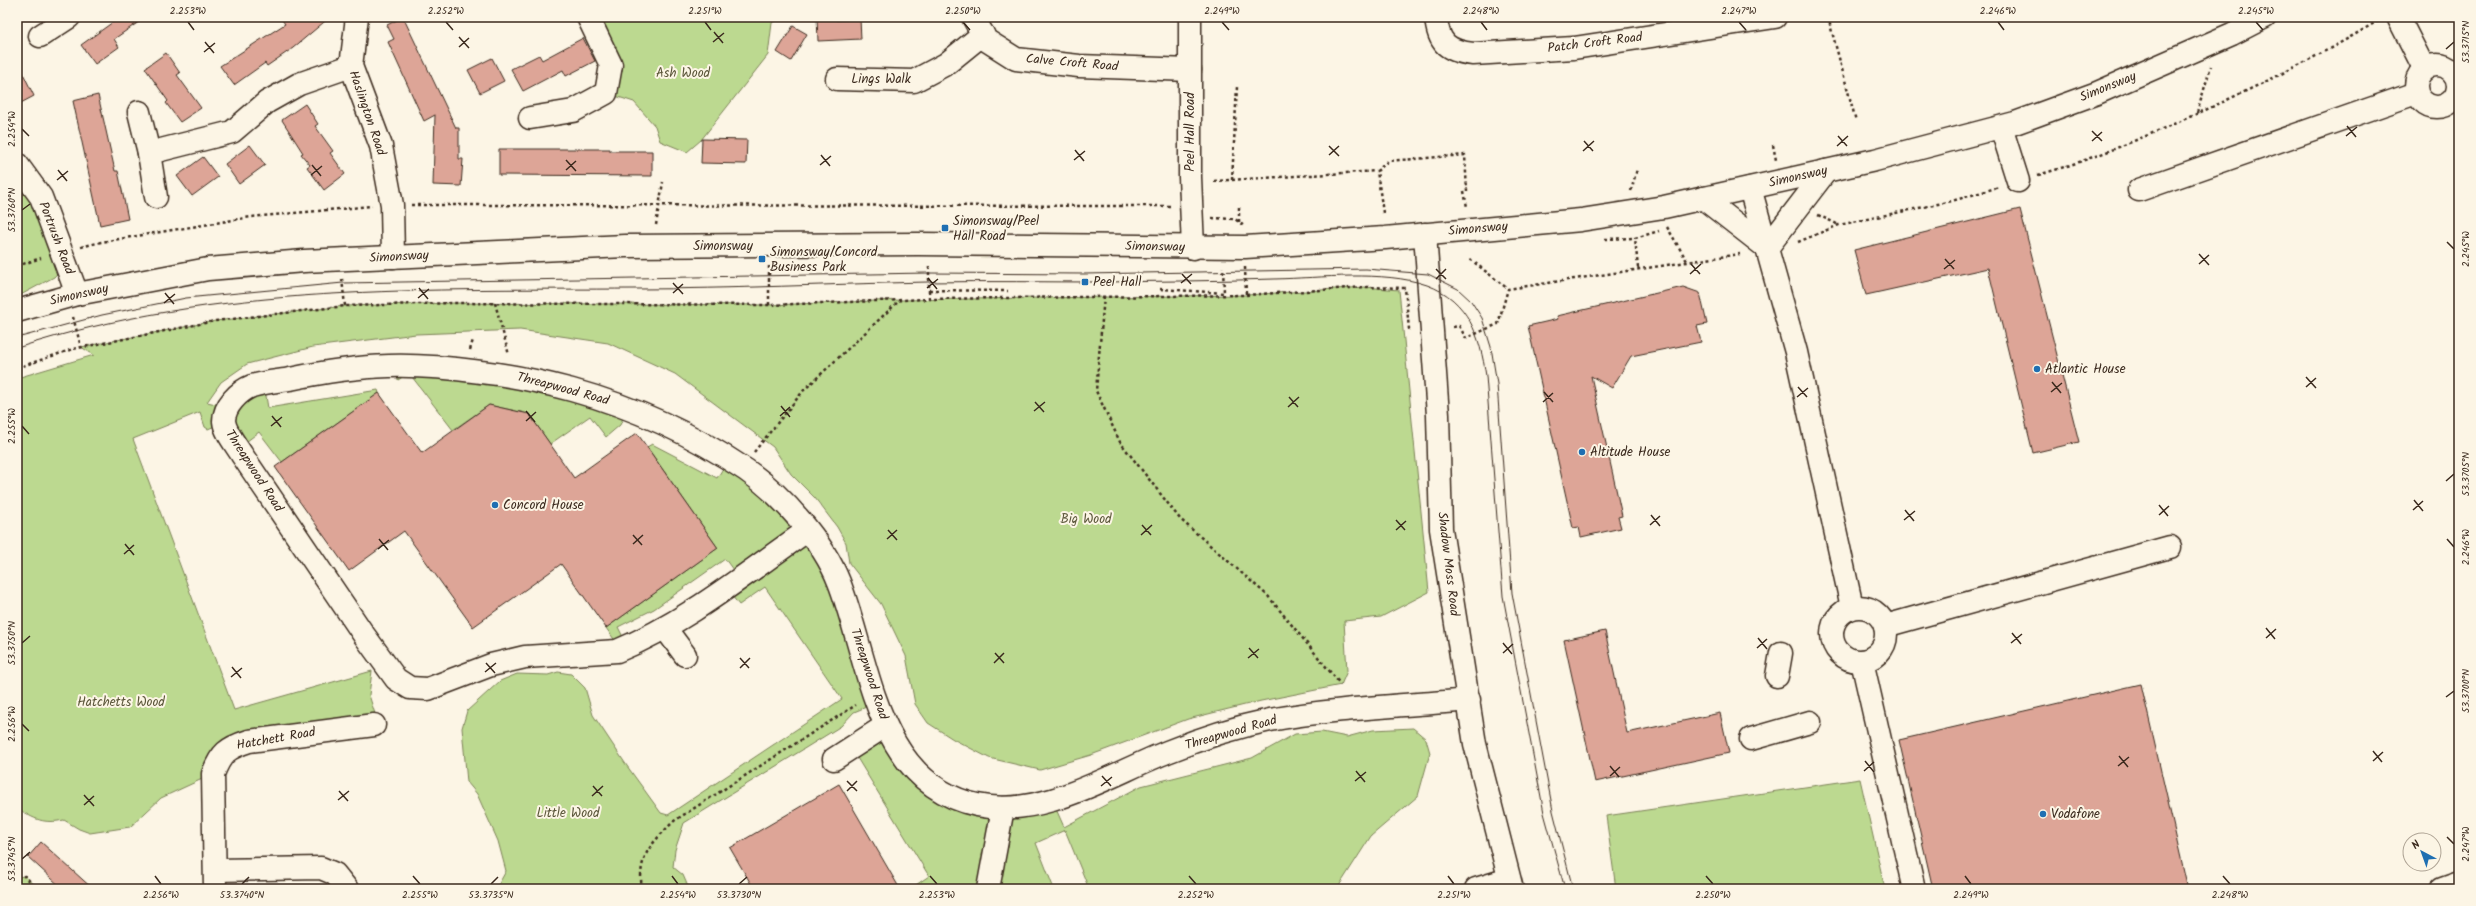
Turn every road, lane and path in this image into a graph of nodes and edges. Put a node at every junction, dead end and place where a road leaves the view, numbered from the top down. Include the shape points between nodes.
1 (69, 17) edge
2 (358, 17) edge
3 (588, 17) edge
4 (1190, 17) edge
5 (1436, 17) edge
6 (1775, 17) edge
7 (1828, 17) edge
8 (2265, 17) edge
9 (2384, 17) edge
10 (2398, 17) edge
11 (978, 25) edge
12 (40, 36) dead end
13 (2212, 60) dead end
14 (351, 66) junction
15 (2424, 68) junction
16 (1190, 70) junction
17 (2457, 76) edge
18 (837, 79) dead end
19 (1237, 87) dead end
20 (2416, 93) junction
21 (139, 112) dead end
22 (2197, 114) junction
23 (530, 118) dead end
24 (1856, 121) dead end
25 (2001, 127) junction
26 (149, 153) junction
27 (17, 164) edge
28 (1826, 170) junction
29 (1377, 171) junction
30 (1232, 180) junction
31 (1214, 181) dead end
32 (663, 182) dead end
33 (2018, 182) junction
34 (1750, 188) junction
35 (2139, 190) dead end
36 (156, 197) dead end
37 (1703, 198) junction
38 (392, 205) junction
39 (659, 205) junction
40 (1171, 206) dead end
41 (1467, 207) dead end
42 (1664, 207) junction
43 (1383, 213) dead end
44 (1667, 228) junction
45 (1425, 234) junction
46 (1795, 244) dead end
47 (654, 246) junction
48 (768, 246) junction
49 (1193, 248) junction
50 (1767, 248) junction
51 (61, 252) junction
52 (1742, 253) dead end
53 (393, 257) junction
54 (341, 259) junction
55 (1470, 259) dead end
56 (1687, 261) junction
57 (929, 262) dead end
58 (1223, 264) dead end
59 (17, 266) edge
60 (1638, 268) junction
61 (1160, 289) dead end
62 (1508, 289) junction
63 (929, 290) junction
64 (1008, 290) dead end
65 (72, 295) junction
66 (1104, 296) junction
67 (929, 299) junction
68 (901, 300) junction
69 (495, 303) junction
70 (769, 305) junction
71 (345, 306) junction
72 (17, 311) edge
73 (1459, 326) dead end
74 (1409, 329) dead end
75 (81, 347) junction
76 (17, 368) edge
77 (516, 377) junction
78 (735, 464) junction
79 (808, 530) junction
80 (2170, 547) dead end
81 (1852, 607) junction
82 (1885, 626) junction
83 (665, 628) junction
84 (1780, 653) dead end
85 (685, 655) dead end
86 (1862, 661) junction
87 (1777, 676) dead end
88 (1341, 685) dead end
89 (873, 694) junction
90 (1469, 700) junction
91 (1810, 722) dead end
92 (374, 725) dead end
93 (885, 726) junction
94 (1751, 739) dead end
95 (834, 759) dead end
96 (1003, 808) junction
97 (17, 877) edge
98 (216, 879) edge
99 (2459, 883) edge
100 (1510, 884) edge
101 (36, 889) edge
102 (347, 889) edge
103 (642, 889) edge
104 (988, 889) edge
105 (1476, 889) edge
106 (1914, 889) edge
107 (2442, 889) edge

1 - 12 street
2 - 14 street, Haslington Road
3 - 23 street via 611,65 606,93 573,111
4 - 16 street, Peel Hall Road
5 - 6 street, Patch Croft Road via 1441,40 1457,52 1473,54 1574,48
7 - 24 path
8 - 25 street, Simonsway via 2097,93
9 - 22 path via 2351,38
10 - 15 street
11 - 16 street, Calve Croft Road via 986,40 1016,59 1079,66
11 - 18 street, Lings Walk via 946,64 914,81
13 - 22 path
14 - 26 street via 299,84 273,98 232,132
14 - 38 street, Haslington Road via 381,146
15 - 17 street via 2438,64
15 - 20 street via 2416,79
16 - 49 street, Peel Hall Road
17 - 20 street via 2458,90 2444,106 2431,106
19 - 30 path
20 - 35 street
21 - 26 street
22 - 33 path via 2056,170
25 - 28 street, Simonsway
25 - 33 street
26 - 36 street
27 - 51 street, Portrush Road via 41,197
28 - 34 street, Simonsway
28 - 50 street
29 - 30 path
29 - 41 path via 1388,161 1465,155
29 - 43 path
30 - 31 path
32 - 39 path
33 - 46 path via 1952,201 1840,225
34 - 37 street, Simonsway
34 - 50 street
37 - 42 street, Simonsway
37 - 50 street
38 - 39 path
38 - 51 path via 251,217 101,242
38 - 53 street, Haslington Road
39 - 40 path
39 - 47 path
42 - 44 path
42 - 45 street, Simonsway via 1581,220
44 - 56 path
44 - 60 path via 1634,238
45 - 49 street, Simonsway via 1245,247
45 - 90 street, Shadow Moss Road via 1438,415 1441,529
47 - 48 street, Simonsway
47 - 53 street, Simonsway
48 - 49 street, Simonsway via 918,244
48 - 70 path
50 - 81 street via 1796,352
51 - 59 path
51 - 65 street, Portrush Road
52 - 56 path
53 - 54 street, Simonsway
54 - 65 street, Simonsway via 208,269
54 - 71 path
55 - 62 path
56 - 60 path
57 - 63 path
58 - 61 path via 1224,293
60 - 62 path
62 - 73 path via 1498,324 1466,338
63 - 64 path
63 - 67 path
65 - 72 street, Simonsway
65 - 75 path
66 - 67 path
66 - 74 path via 1246,295 1365,287 1405,288
66 - 88 path via 1096,391 1120,442 1180,519 1268,596
67 - 68 path
68 - 70 path
68 - 78 path via 804,390
69 - 70 path
69 - 71 path
69 - 77 path
71 - 75 path via 215,321
75 - 76 path
77 - 78 street, Threapwood Road via 628,407
77 - 83 street, Threapwood Road via 449,369 391,366 332,371 253,386 238,394 233,400 224,422 242,454 364,635 396,679 410,688 428,689 490,665 525,657 617,651 642,642
78 - 79 street, Threapwood Road via 770,491
79 - 83 street, Threapwood Road
79 - 89 street, Threapwood Road via 830,563 838,581 861,648
80 - 82 street
81 - 82 street via 1875,611
81 - 86 street via 1838,616 1833,624 1833,641 1842,656
82 - 86 street via 1886,642 1882,650 1876,656
83 - 85 street
84 - 87 street
86 - 106 street
89 - 93 street, Threapwood Road
89 - 103 path via 674,821 653,842 643,858 640,877
90 - 96 street, Threapwood Road via 1268,720 1170,750 1034,806
90 - 100 street, Shadow Moss Road via 1475,744
91 - 94 street
92 - 98 street, Hatchett Road via 249,742 231,747 219,758 213,774
93 - 95 street
93 - 96 street, Threapwood Road via 901,754 935,786 956,798 977,805
96 - 104 street
97 - 101 path via 25,876
98 - 102 street via 321,868 335,874
99 - 107 street
100 - 105 street

